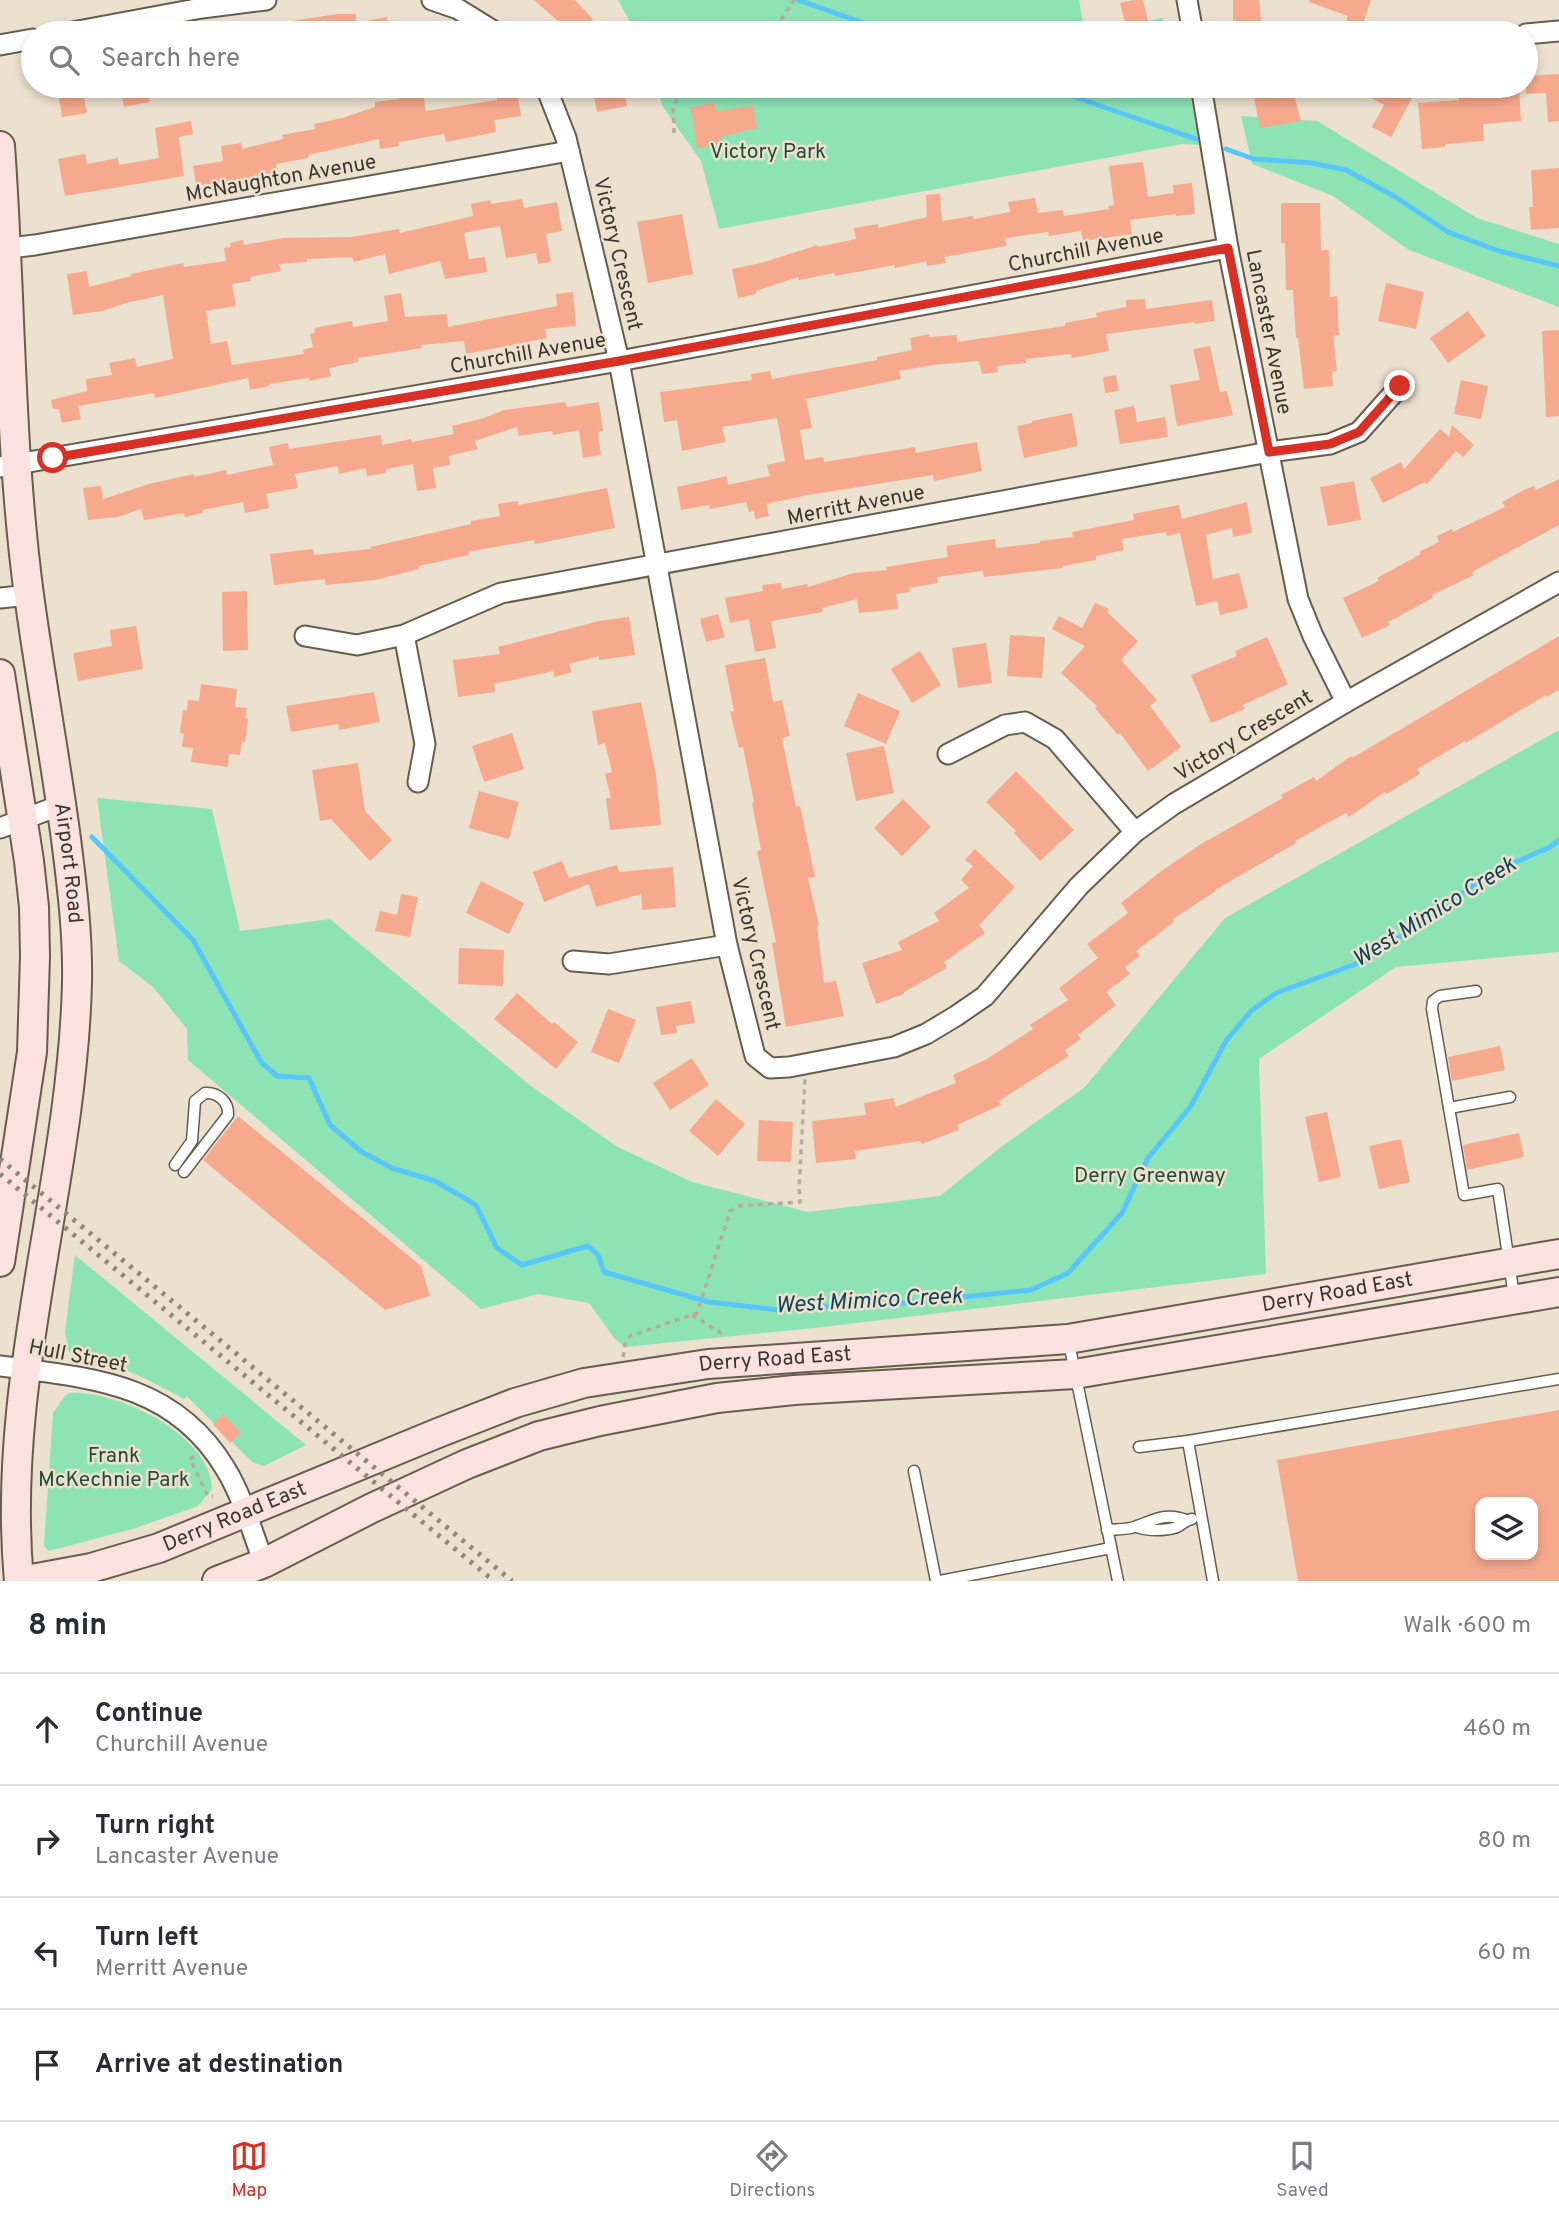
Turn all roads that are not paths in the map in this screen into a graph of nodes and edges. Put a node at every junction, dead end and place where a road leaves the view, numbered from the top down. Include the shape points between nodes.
1 (266, 0) edge
2 (432, 0) edge
3 (1187, 0) edge
4 (131, 21) edge
5 (478, 21) edge
6 (1191, 21) edge
7 (1559, 31) edge
8 (1538, 33) edge
9 (21, 42) edge
10 (0, 46) edge
11 (550, 98) edge
12 (1203, 98) edge
13 (0, 146) edge
14 (569, 151) junction
15 (1228, 248) junction
16 (4, 249) edge
17 (4, 331) edge
18 (619, 361) junction
19 (1400, 386) dead end
20 (1269, 452) junction
21 (8, 466) edge
22 (655, 566) junction
23 (1559, 582) edge
24 (29, 595) junction
25 (0, 598) edge
26 (404, 635) junction
27 (305, 636) dead end
28 (0, 674) edge
29 (1346, 702) junction
30 (948, 754) dead end
31 (418, 782) dead end
32 (61, 805) junction
33 (11, 824) edge
34 (1135, 832) junction
35 (727, 946) junction
36 (573, 961) dead end
37 (1476, 991) dead end
38 (1510, 1097) dead end
39 (1449, 1108) junction
40 (176, 1165) dead end
41 (184, 1172) dead end
42 (1559, 1254) edge
43 (0, 1262) edge
44 (1510, 1262) junction
45 (1559, 1292) edge
46 (1515, 1299) junction
47 (1068, 1339) junction
48 (13, 1368) edge
49 (1075, 1374) junction
50 (1559, 1379) edge
51 (1188, 1441) junction
52 (1139, 1447) dead end
53 (914, 1471) dead end
54 (246, 1514) junction
55 (1201, 1517) junction
56 (1107, 1530) junction
57 (1111, 1548) junction
58 (265, 1568) junction
59 (20, 1581) edge
60 (217, 1581) edge
61 (938, 1581) edge
62 (1118, 1581) edge
63 (1213, 1581) edge

1 - 4 street
2 - 5 street
3 - 6 street
7 - 8 street
9 - 10 street
11 - 14 street, Victory Crescent
12 - 15 street, Lancaster Avenue
13 - 16 main road, Airport Road
14 - 16 street, McNaughton Avenue
14 - 18 street, Victory Crescent
15 - 18 street, Churchill Avenue
15 - 20 street, Lancaster Avenue
16 - 17 main road, Airport Road
17 - 21 main road, Airport Road
18 - 21 street, Churchill Avenue
18 - 22 street, Victory Crescent
19 - 20 street, Merritt Avenue via 1359,432 1330,444
20 - 22 street, Merritt Avenue
20 - 29 street, Lancaster Avenue via 1298,599
21 - 24 main road, Airport Road
22 - 26 street, Merritt Avenue via 501,593
22 - 35 street, Victory Crescent
23 - 29 street, Victory Crescent
24 - 25 street
24 - 32 main road, Airport Road
26 - 27 street, Merritt Avenue via 357,645
26 - 31 street via 425,744
28 - 33 main road, Airport Road
29 - 34 street, Victory Crescent
30 - 34 street via 1005,725 1025,722 1055,739
32 - 33 street
32 - 48 main road, Airport Road via 74,909 76,1015 66,1106
33 - 43 main road, Airport Road via 34,907 35,1000 28,1085
34 - 35 street, Victory Crescent via 1079,886 985,996 926,1034 894,1046 770,1068 755,1056
35 - 36 street via 609,964
37 - 39 lane via 1433,1001
38 - 39 lane
39 - 44 lane via 1464,1195 1498,1189
40 - 41 lane via 190,1146 195,1101 205,1093 219,1096 228,1115
42 - 44 main road, Derry Road East
44 - 46 lane
44 - 47 main road, Derry Road East
45 - 46 main road, Derry Road East
46 - 49 main road, Derry Road East
47 - 49 lane
47 - 54 main road, Derry Road East via 756,1360 584,1383 515,1403
48 - 54 street, Hull Street via 122,1386 158,1402 214,1452
48 - 59 main road, Airport Road
49 - 56 lane
49 - 58 main road, Derry Road East via 794,1390 717,1398 600,1421 539,1436 467,1464 372,1508
50 - 51 lane
51 - 52 lane
51 - 55 lane
53 - 61 lane
54 - 58 street, Hull Street
54 - 59 main road, Derry Road East via 123,1559
55 - 56 lane via 1177,1527
55 - 63 lane
56 - 57 lane
57 - 61 lane
57 - 62 lane
58 - 60 main road, Derry Road East

